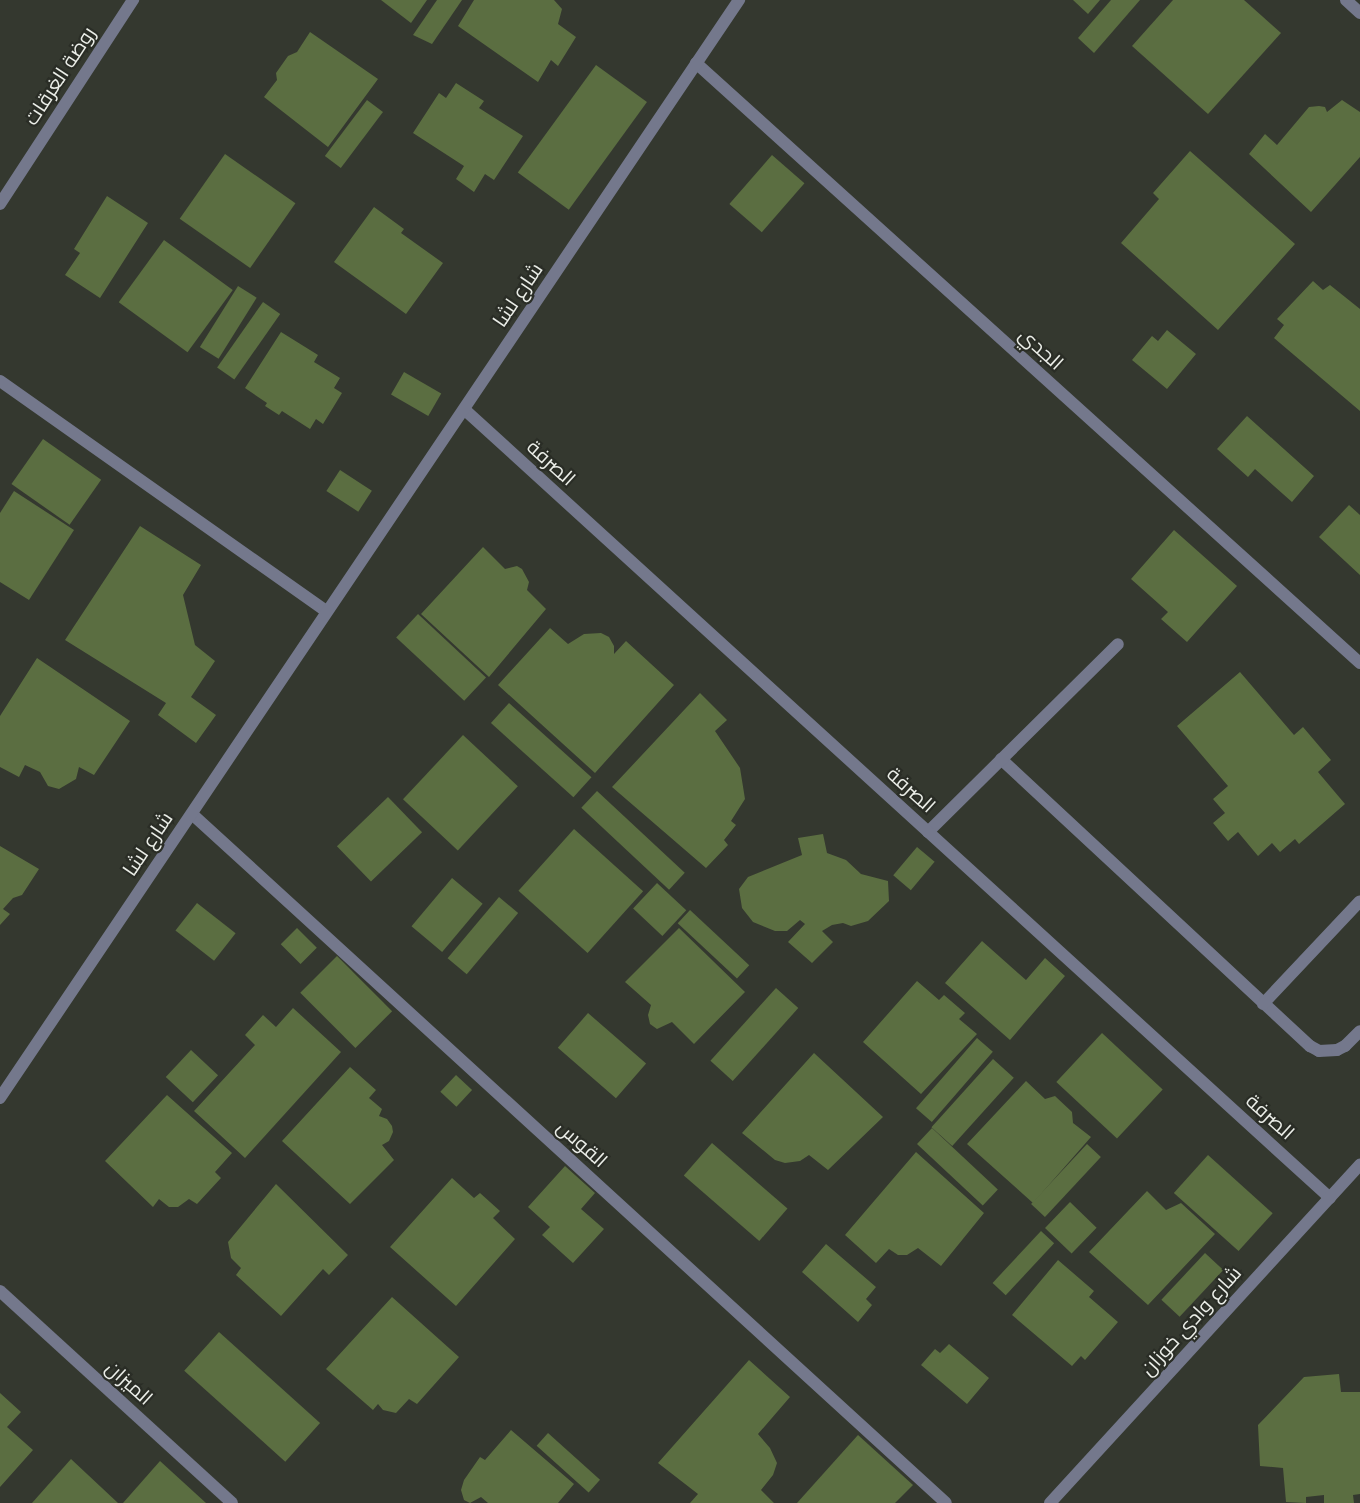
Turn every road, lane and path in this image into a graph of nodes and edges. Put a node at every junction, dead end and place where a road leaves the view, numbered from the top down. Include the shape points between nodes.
1 (133, 0) edge
2 (739, 0) edge
3 (1346, 0) edge
4 (1360, 13) edge
5 (696, 63) junction
6 (0, 204) edge
7 (0, 381) edge
8 (465, 410) junction
9 (326, 611) junction
10 (1118, 644) dead end
11 (1360, 663) edge
12 (1001, 759) junction
13 (192, 814) junction
14 (928, 832) junction
15 (1360, 901) edge
16 (1263, 1004) junction
17 (1360, 1031) edge
18 (0, 1098) edge
19 (1360, 1165) edge
20 (1330, 1198) junction
21 (0, 1291) edge
22 (232, 1503) edge
23 (946, 1503) edge
24 (1050, 1503) edge

1 - 6 street, روضة الغرقات
2 - 5 street, شارع لشا
3 - 4 street
5 - 8 street, شارع لشا
5 - 11 street, الجدي
7 - 9 street
8 - 9 street, شارع لشا
8 - 14 street, الصرفة
9 - 13 street, شارع لشا
10 - 12 street
12 - 14 street
12 - 16 street
13 - 18 street, شارع لشا
13 - 23 street, القوس
14 - 20 street, الصرفة
15 - 16 street
16 - 17 street via 1319,1051 1345,1046
19 - 20 street, شارع وادي خوزان
20 - 24 street, شارع وادي خوزان
21 - 22 street, الميزان

